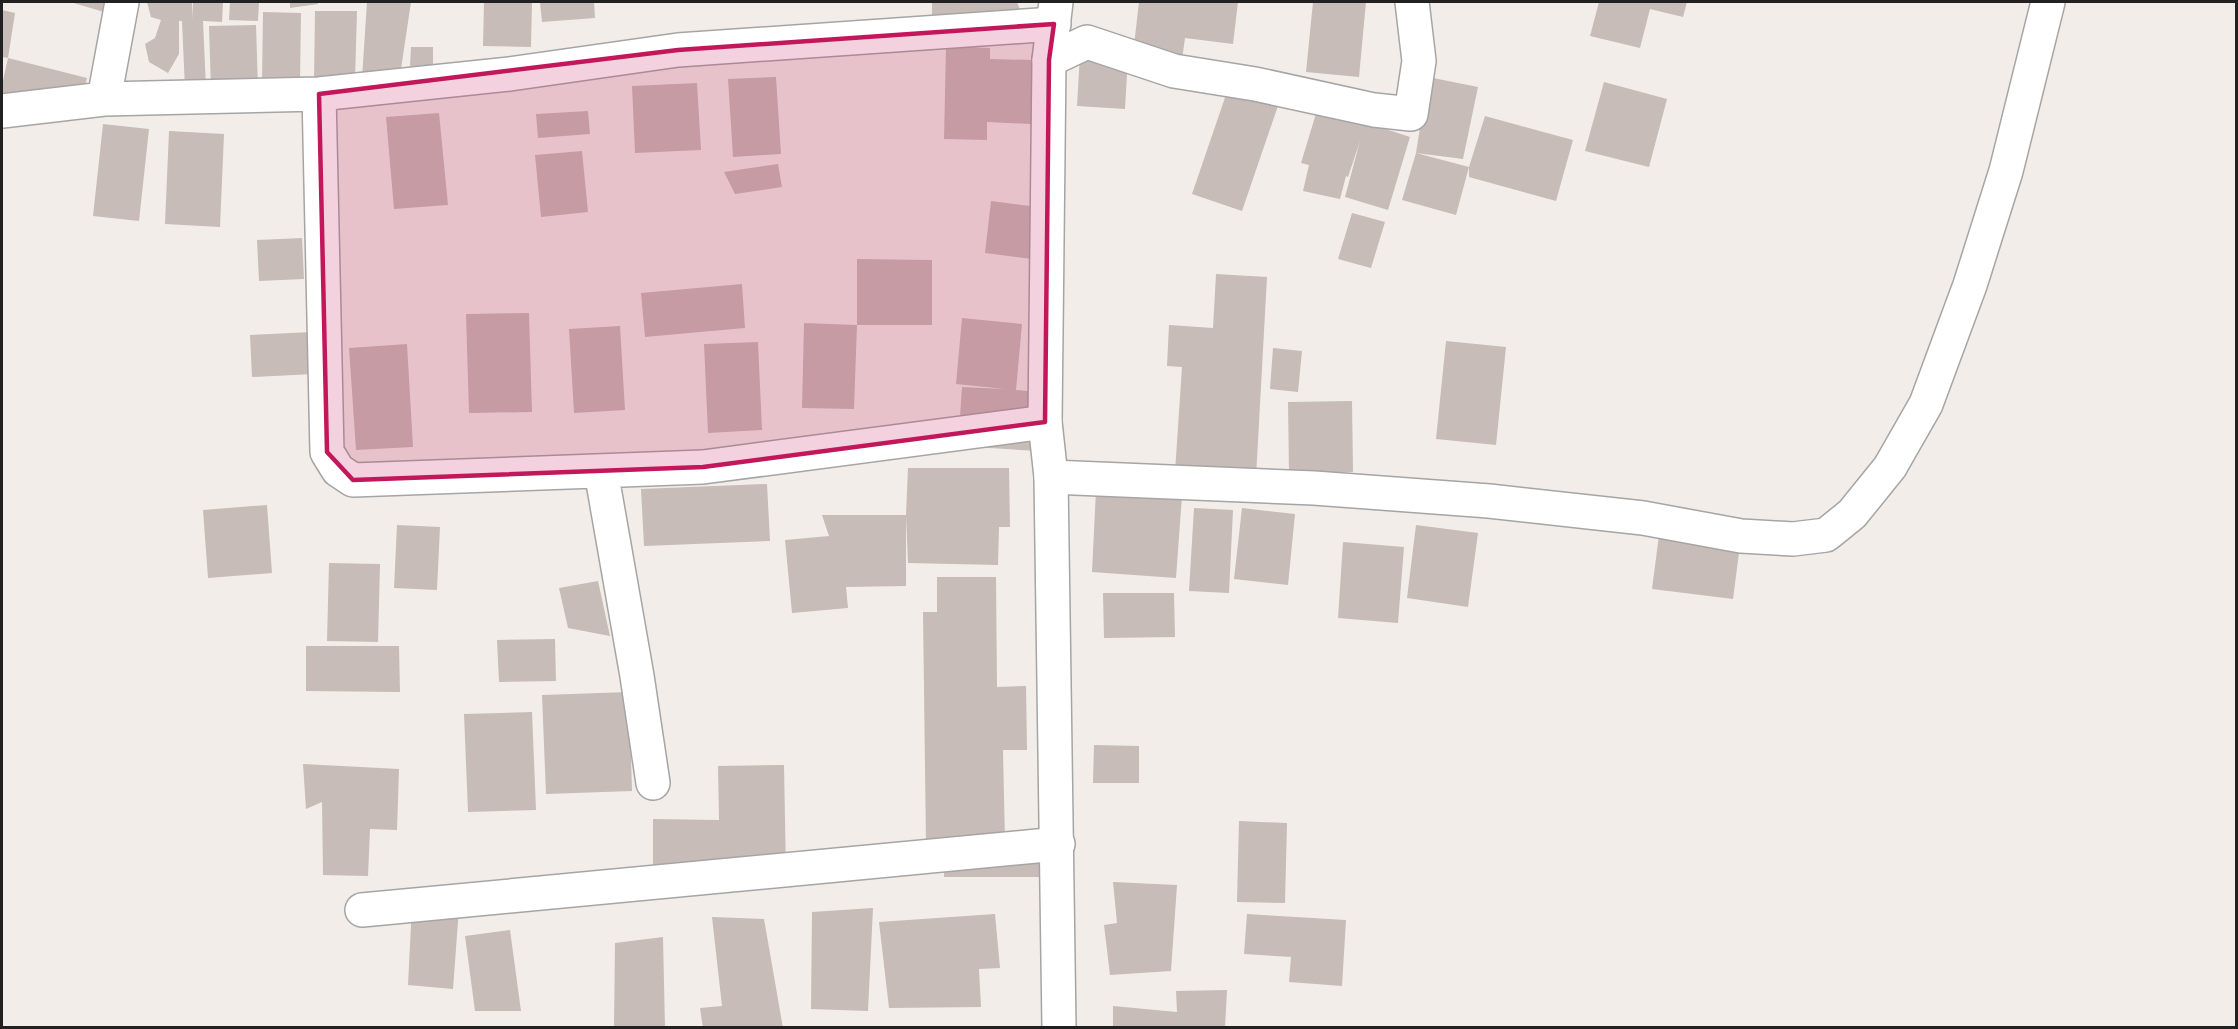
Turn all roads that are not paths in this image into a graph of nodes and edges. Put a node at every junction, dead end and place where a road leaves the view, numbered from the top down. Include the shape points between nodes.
1 (122, 2) edge
2 (1412, 2) edge
3 (2048, 2) edge
4 (1055, 13) edge
5 (1049, 60) junction
6 (319, 93) junction
7 (104, 99) junction
8 (2, 111) edge
9 (1045, 422) junction
10 (601, 471) junction
11 (1051, 477) junction
12 (653, 783) dead end
13 (1058, 844) junction
14 (362, 910) dead end
15 (1059, 1028) edge

1 - 7 street
2 - 5 street via 1419,61 1411,114 1174,71 1087,42
3 - 11 street via 2006,171 1926,404 1890,466 1852,514 1826,535 1793,539 1741,536 1631,516 1489,501 1314,488
4 - 5 street
4 - 6 street via 678,50 510,74
5 - 9 street
6 - 7 street
6 - 10 street via 327,453 338,470 353,480
7 - 8 street
9 - 10 street via 703,467
9 - 11 street
10 - 12 street
11 - 13 street
13 - 14 street
13 - 15 street

